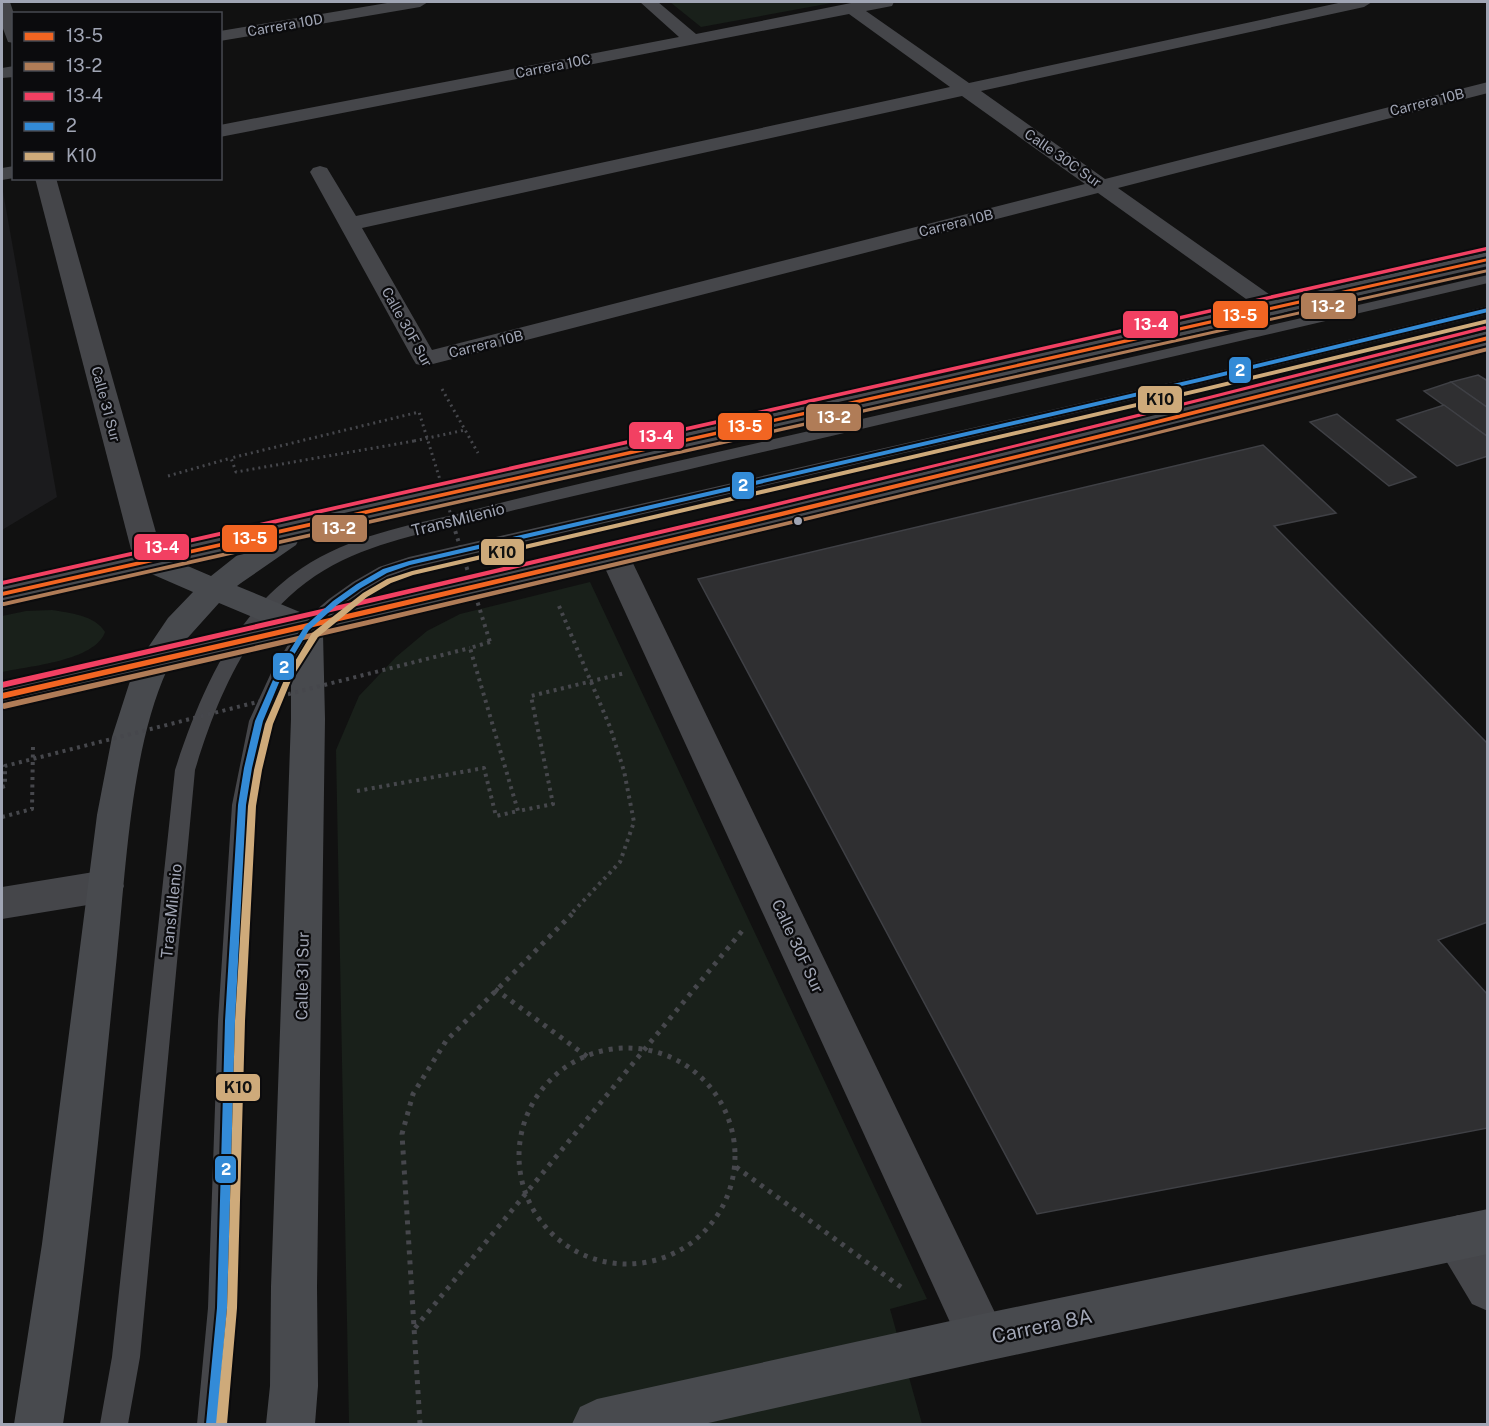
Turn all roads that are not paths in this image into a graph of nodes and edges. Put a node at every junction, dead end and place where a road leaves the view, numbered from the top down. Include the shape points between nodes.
1 (2, 2) edge
2 (420, 2) edge
3 (648, 2) edge
4 (886, 2) edge
5 (1364, 2) edge
6 (851, 8) junction
7 (12, 32) edge
8 (222, 36) edge
9 (692, 39) junction
10 (1488, 87) edge
11 (965, 89) junction
12 (222, 131) edge
13 (320, 172) dead end
14 (46, 180) edge
15 (1102, 186) junction
16 (350, 224) junction
17 (1488, 259) edge
18 (1488, 279) edge
19 (1275, 309) junction
20 (1488, 310) edge
21 (1488, 338) edge
22 (425, 359) joint
23 (317, 523) junction
24 (614, 555) junction
25 (149, 561) junction
26 (215, 589) junction
27 (2, 594) edge
28 (266, 611) junction
29 (307, 628) junction
30 (242, 643) junction
31 (154, 662) junction
32 (2, 696) edge
33 (106, 886) junction
34 (2, 903) edge
35 (1473, 1234) edge
36 (1488, 1288) edge
37 (982, 1338) junction
38 (38, 1425) edge
39 (114, 1425) edge
40 (211, 1425) edge
41 (291, 1425) edge
42 (597, 1425) edge

1 - 7 street
2 - 8 street, Carrera 10D
3 - 9 street
4 - 6 street, Carrera 10C
5 - 11 street
6 - 9 street, Carrera 10C
6 - 11 street, Calle 30C Sur
9 - 12 street, Carrera 10C
10 - 15 street, Carrera 10B
11 - 15 street, Calle 30C Sur
11 - 16 street
13 - 16 street, Calle 30F Sur
14 - 25 street, Calle 31 Sur
15 - 19 street, Calle 30C Sur
15 - 22 street, Carrera 10B
16 - 22 street, Calle 30F Sur
17 - 19 main road
18 - 28 lane, TransMilenio via 537,499 348,547 326,558
19 - 23 main road
20 - 29 lane, TransMilenio via 409,563 359,586
21 - 24 main road
23 - 25 main road
23 - 26 main road via 274,544
24 - 29 main road
24 - 37 street, Calle 30F Sur
25 - 26 main road
25 - 27 main road
26 - 28 main road
26 - 31 main road
28 - 29 main road
28 - 30 lane, TransMilenio
29 - 30 main road
29 - 40 lane, TransMilenio via 280,673 259,721 242,805 230,1021 222,1308
29 - 41 main road, Calle 31 Sur
30 - 31 main road
30 - 39 lane, TransMilenio via 214,689 185,770 126,1357
31 - 32 main road
31 - 33 main road via 136,705 123,761
33 - 34 street
33 - 38 main road via 52,1344
35 - 36 street
35 - 37 main road, Carrera 8A
37 - 42 main road, Carrera 8A

